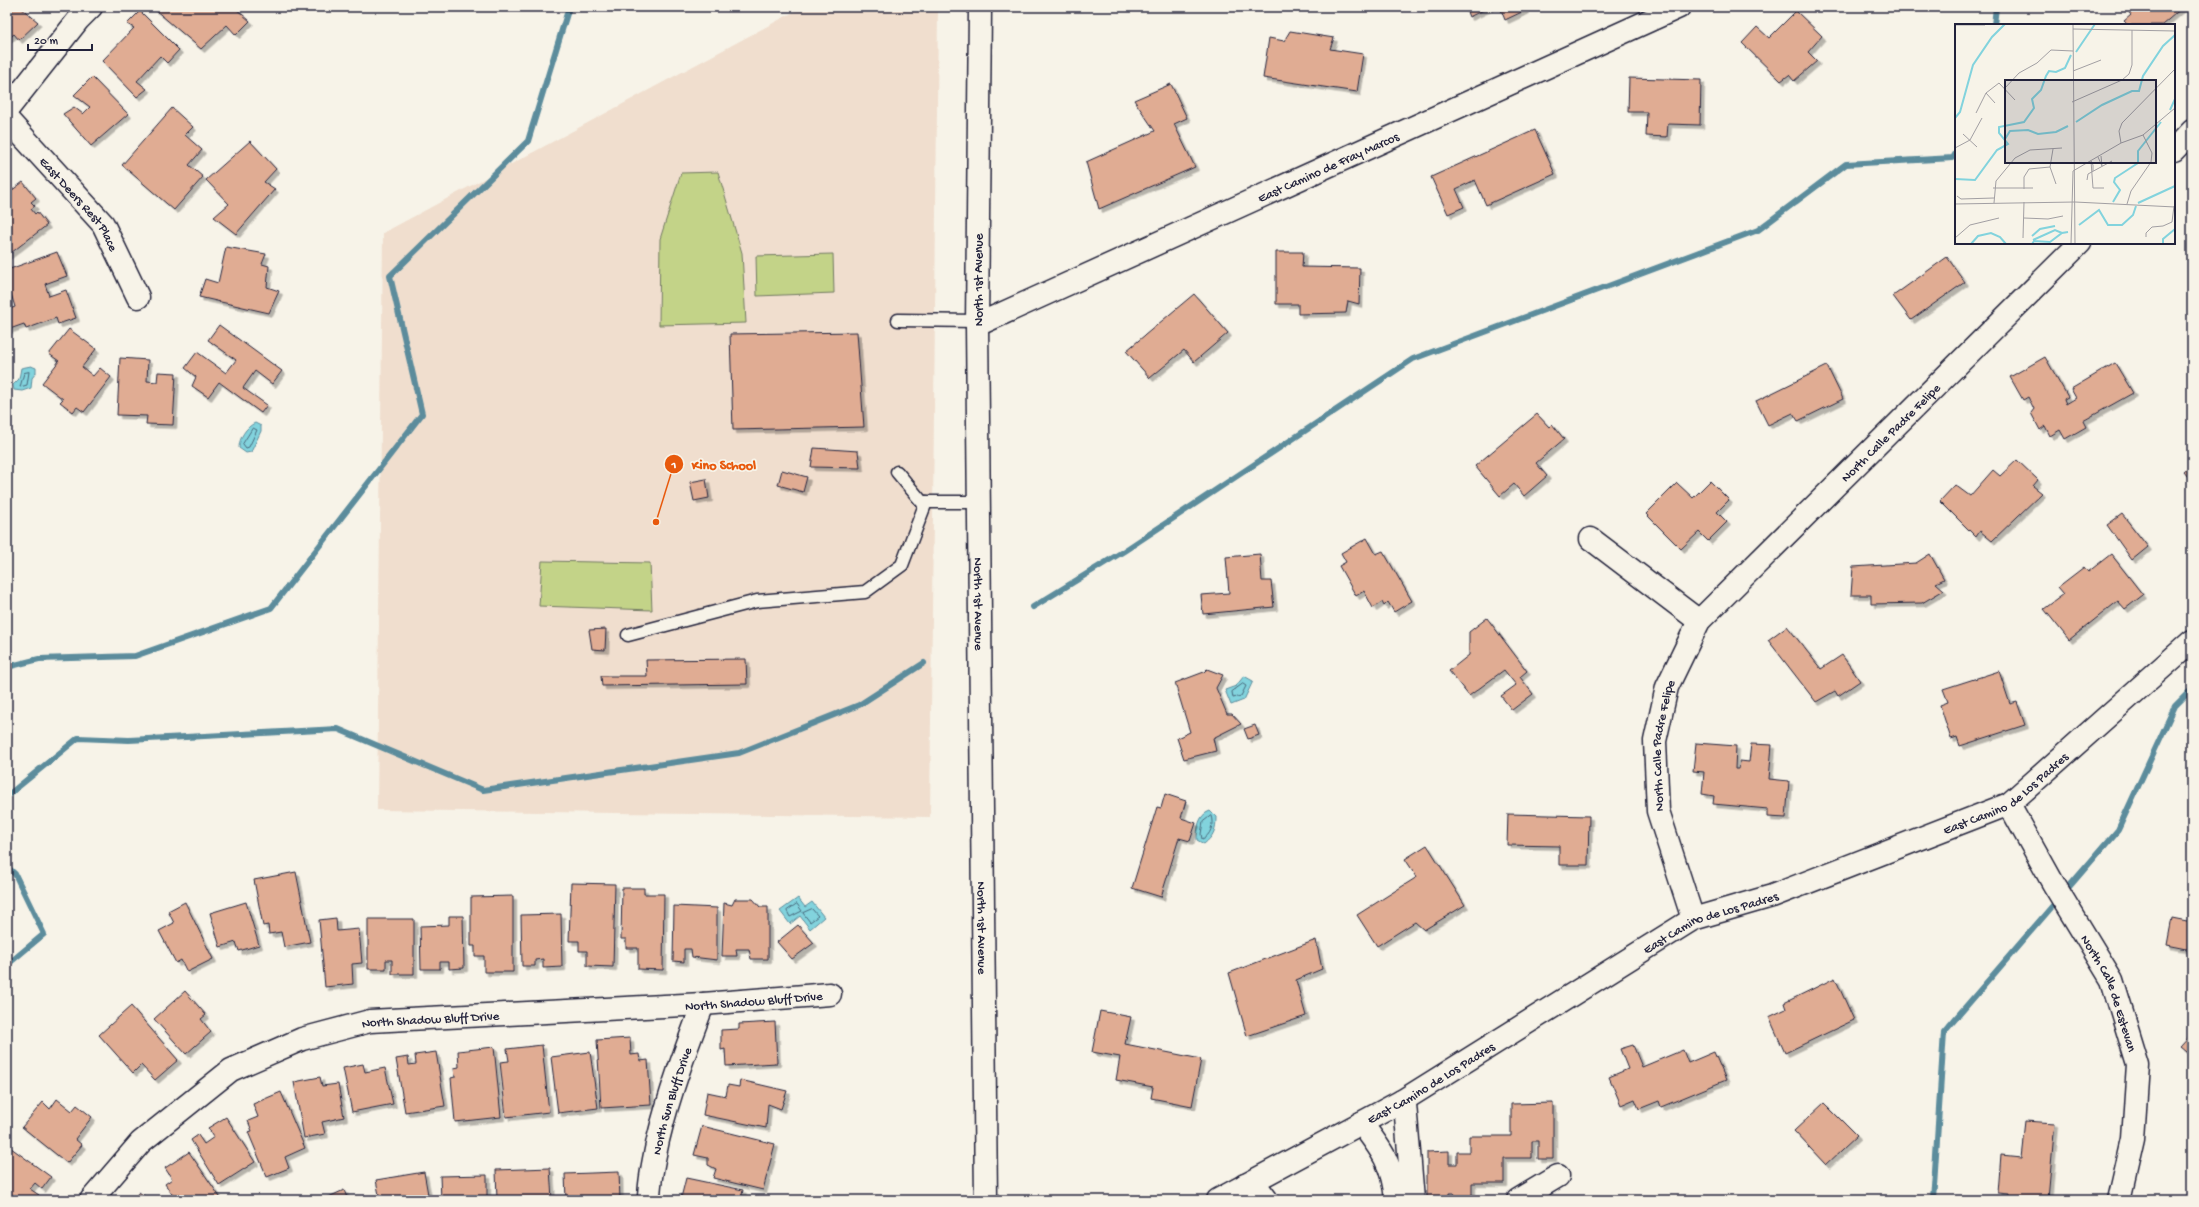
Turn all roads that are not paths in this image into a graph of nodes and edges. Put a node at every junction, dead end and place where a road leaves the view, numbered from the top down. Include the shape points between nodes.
1 (91, 7) edge
2 (980, 7) edge
3 (1679, 7) edge
4 (7, 110) edge
5 (7, 119) edge
6 (2192, 132) edge
7 (2175, 149) edge
8 (2079, 244) edge
9 (138, 297) dead end
10 (898, 320) dead end
11 (977, 323) junction
12 (897, 472) dead end
13 (926, 502) junction
14 (980, 502) junction
15 (1591, 540) dead end
16 (1699, 621) junction
17 (628, 635) dead end
18 (2192, 641) edge
19 (2009, 804) junction
20 (1693, 919) junction
21 (830, 994) dead end
22 (703, 1004) junction
23 (1402, 1101) junction
24 (1361, 1123) junction
25 (1558, 1176) dead end
26 (1247, 1193) edge
27 (91, 1200) edge
28 (649, 1200) edge
29 (986, 1200) edge
30 (1218, 1200) edge
31 (1267, 1200) edge
32 (1396, 1200) edge
33 (1413, 1200) edge
34 (1518, 1200) edge
35 (2119, 1200) edge

1 - 4 street
2 - 11 street, North 1st Avenue
3 - 11 street, East Camino de Fray Marcos
5 - 9 street, East Deers Rest Place via 103,224
6 - 7 street
8 - 16 street, North Calle Padre Felipe
10 - 11 lane
11 - 14 street, North 1st Avenue
12 - 13 lane via 922,502
13 - 14 lane
13 - 17 lane via 902,565 865,592 756,601
14 - 29 street, North 1st Avenue
15 - 16 street
16 - 20 street, North Calle Padre Felipe via 1667,687 1656,741 1658,811
18 - 19 street, East Camino de Los Padres
19 - 20 street, East Camino de Los Padres via 1772,896
19 - 35 street, North Calle de Estevan via 2112,980 2138,1065 2133,1139
20 - 23 street, East Camino de Los Padres
21 - 22 street, North Shadow Bluff Drive
22 - 27 street, North Shadow Bluff Drive via 370,1021 302,1039 231,1070 141,1142
22 - 28 street, North Sun Bluff Drive via 682,1059 663,1123 649,1181
23 - 24 street, East Camino de Los Padres
23 - 33 street via 1405,1104
24 - 26 street, East Camino de Los Padres
24 - 32 street via 1382,1149 1394,1178
25 - 34 street
26 - 30 street, East Camino de Los Padres
26 - 31 street via 1260,1192

